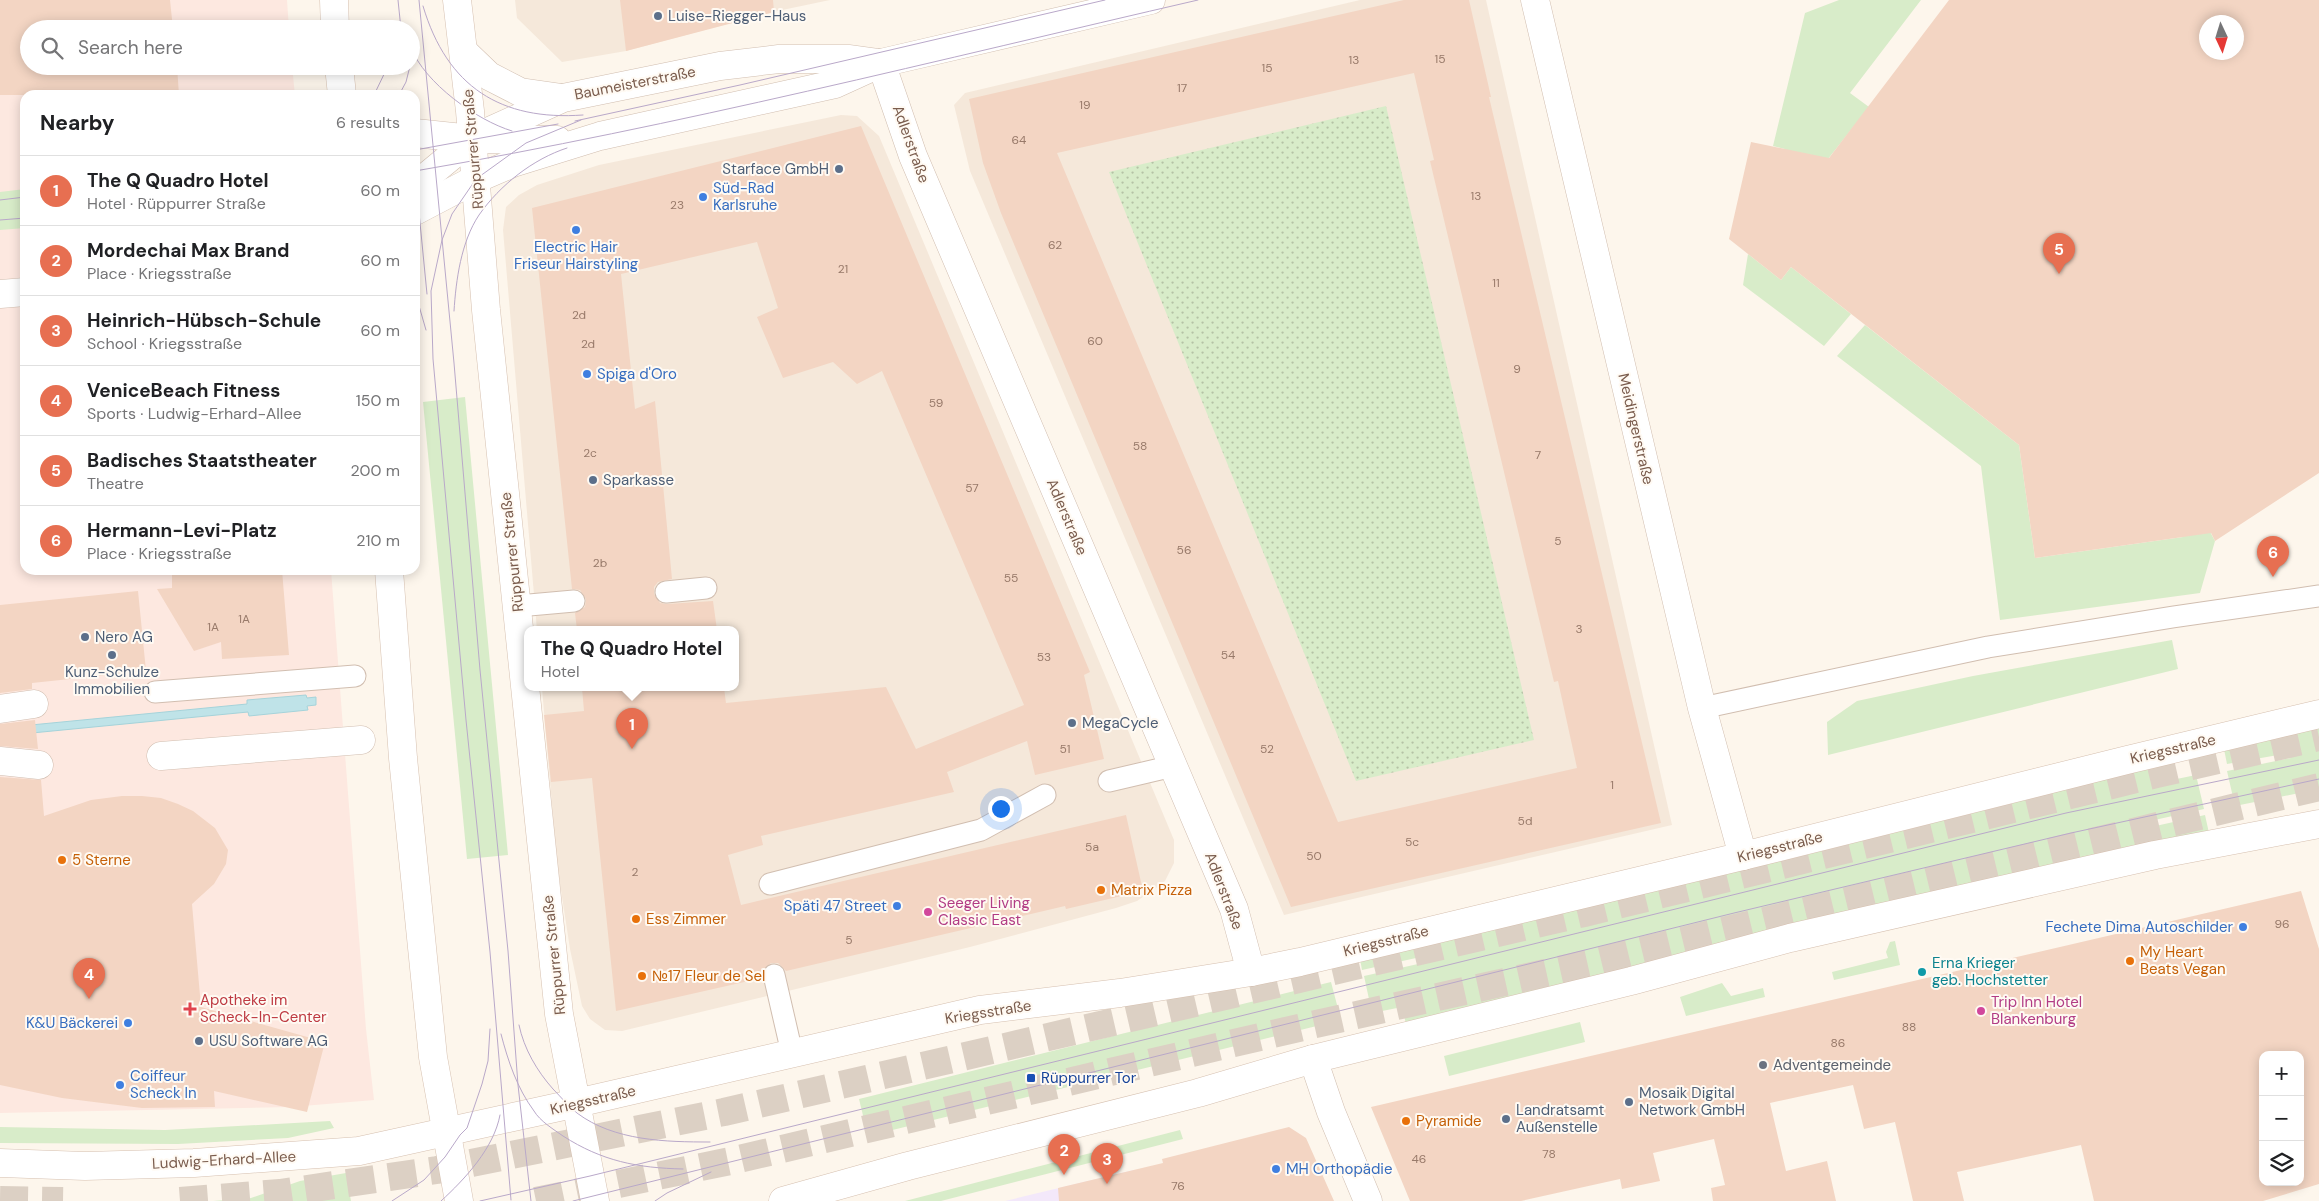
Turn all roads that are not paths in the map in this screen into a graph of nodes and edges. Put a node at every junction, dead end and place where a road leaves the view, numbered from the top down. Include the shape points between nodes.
1 (334, 0) edge
2 (457, 0) edge
3 (1152, 0) edge
4 (1534, 0) edge
5 (335, 20) edge
6 (464, 52) junction
7 (881, 63) junction
8 (563, 98) junction
9 (420, 134) edge
10 (600, 136) junction
11 (472, 139) junction
12 (476, 179) junction
13 (420, 182) edge
14 (420, 208) edge
15 (20, 292) edge
16 (0, 294) edge
17 (389, 575) edge
18 (706, 588) dead end
19 (666, 592) dead end
20 (2319, 596) edge
21 (574, 601) dead end
22 (518, 606) junction
23 (524, 666) edge
24 (355, 676) dead end
25 (527, 691) edge
26 (155, 692) dead end
27 (34, 704) dead end
28 (1702, 708) junction
29 (0, 709) edge
30 (2319, 714) edge
31 (361, 740) dead end
32 (161, 756) dead end
33 (0, 761) edge
34 (39, 766) dead end
35 (1173, 766) junction
36 (1108, 781) dead end
37 (1044, 795) dead end
38 (2319, 824) edge
39 (1743, 856) junction
40 (770, 884) dead end
41 (1251, 972) junction
42 (774, 975) dead end
43 (792, 1053) junction
44 (1313, 1060) junction
45 (576, 1104) junction
46 (447, 1133) junction
47 (0, 1163) edge
48 (459, 1201) edge
49 (595, 1201) edge
50 (784, 1201) edge
51 (1368, 1201) edge

1 - 5 main road
2 - 6 main road, Rüppurrer Straße
3 - 7 main road, Baumeisterstraße
4 - 28 main road, Meidingerstraße
6 - 8 main road via 489,76 520,92
6 - 11 main road, Rüppurrer Straße
7 - 8 main road, Baumeisterstraße via 850,59 779,59 720,66
7 - 10 main road, Baumeisterstraße via 835,84
7 - 35 main road, Adlerstraße via 913,156
8 - 11 main road, Baumeisterstraße
9 - 11 main road
10 - 11 main road via 531,141
10 - 12 main road, Baumeisterstraße via 527,158
11 - 12 main road, Rüppurrer Straße
11 - 13 main road, Baumeisterstraße
12 - 14 main road, Baumeisterstraße
12 - 22 main road, Rüppurrer Straße via 484,292
15 - 16 main road
17 - 46 main road via 433,1057
18 - 19 lane
20 - 28 lane via 1988,648
21 - 22 lane
22 - 23 main road, Rüppurrer Straße
24 - 26 lane
25 - 45 main road, Rüppurrer Straße via 559,1014
27 - 29 main road
28 - 39 main road, Meidingerstraße
30 - 39 main road, Kriegsstraße
31 - 32 main road
33 - 34 main road
35 - 36 lane
35 - 41 main road, Adlerstraße via 1234,909
37 - 40 lane via 982,830
38 - 44 main road via 2146,857 1790,938
39 - 41 main road, Kriegsstraße
41 - 43 main road, Kriegsstraße via 1120,993 980,1010
42 - 43 lane
43 - 45 main road, Kriegsstraße
44 - 50 main road
44 - 51 main road
45 - 46 main road, Kriegsstraße
45 - 49 main road, Rüppurrer Straße
46 - 47 main road, Ludwig-Erhard-Allee via 359,1151 229,1162 85,1166
46 - 48 main road

